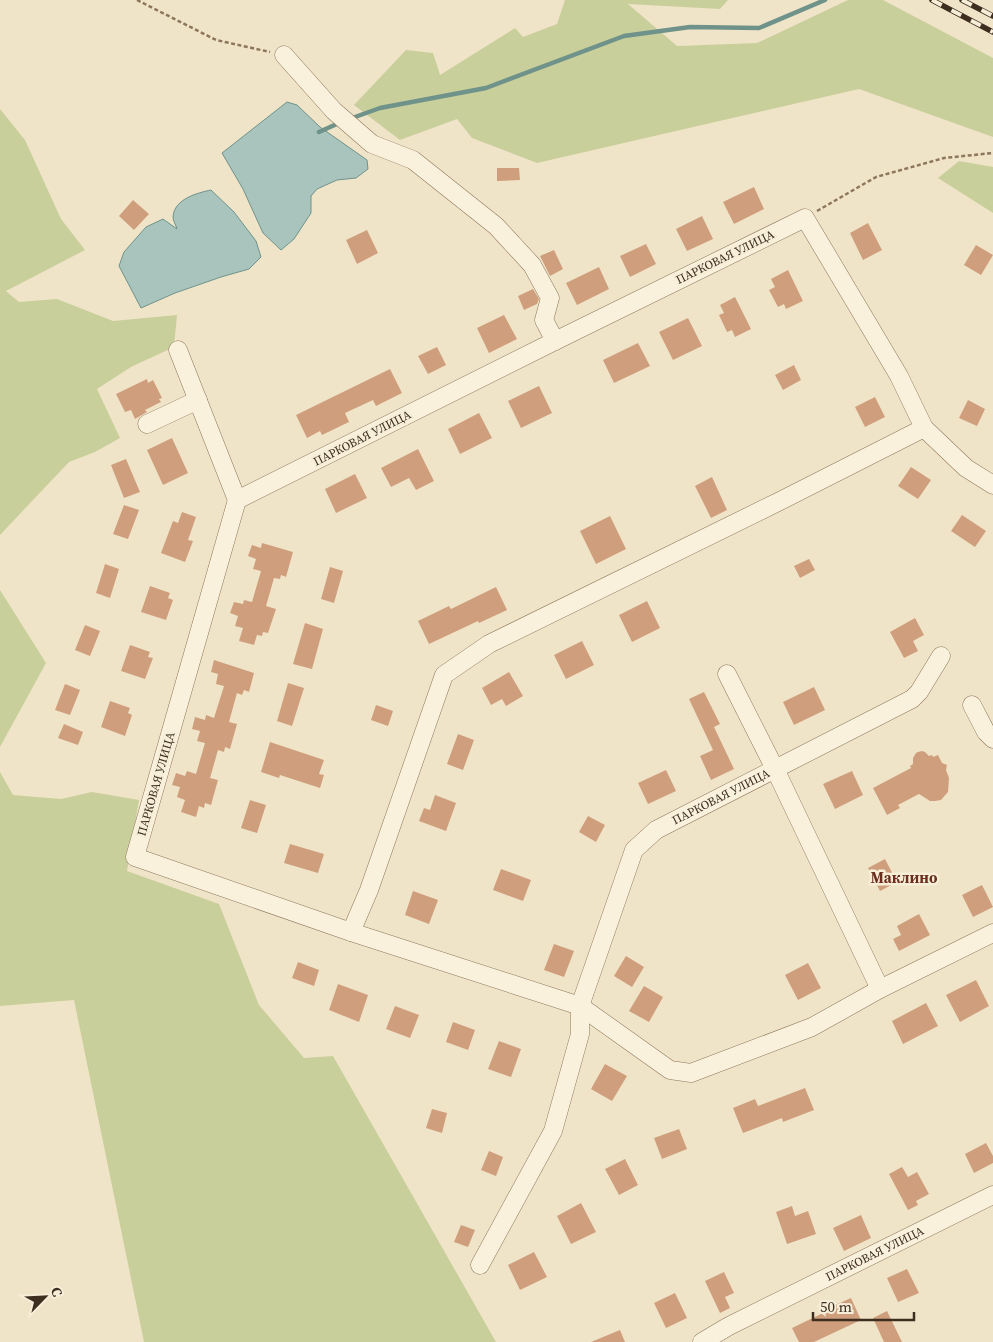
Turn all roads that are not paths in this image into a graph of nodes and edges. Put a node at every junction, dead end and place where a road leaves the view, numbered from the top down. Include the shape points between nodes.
1 (284, 55) road end
2 (555, 341) junction
3 (178, 350) dead end
4 (198, 400) junction
5 (147, 424) dead end
6 (924, 428) junction
7 (993, 485) edge
8 (237, 500) junction
9 (941, 656) dead end
10 (727, 674) dead end
11 (972, 706) dead end
12 (993, 739) edge
13 (775, 769) junction
14 (351, 932) junction
15 (993, 932) edge
16 (880, 990) junction
17 (580, 1006) junction
18 (993, 1194) edge
19 (480, 1265) dead end
20 (702, 1342) edge

1 - 2 street via 334,111 372,144 413,160 496,226 532,265 550,298 544,320
2 - 6 street, ПАРКОВАЯ УЛИЦА via 805,218 899,376
2 - 8 street, ПАРКОВАЯ УЛИЦА
3 - 4 street
4 - 5 street
4 - 8 street
6 - 7 street via 966,468
6 - 14 street via 489,644 444,675 369,890
8 - 14 street, ПАРКОВАЯ УЛИЦА via 135,857
9 - 13 street, ПАРКОВАЯ УЛИЦА via 912,698
10 - 13 street
11 - 12 street
13 - 16 street
13 - 17 street, ПАРКОВАЯ УЛИЦА via 656,830 634,850
14 - 17 street, ПАРКОВАЯ УЛИЦА
15 - 16 street, ПАРКОВАЯ УЛИЦА
16 - 17 street, ПАРКОВАЯ УЛИЦА via 812,1027 691,1073 670,1070
17 - 19 street via 580,1034 553,1131
18 - 20 street, ПАРКОВАЯ УЛИЦА

